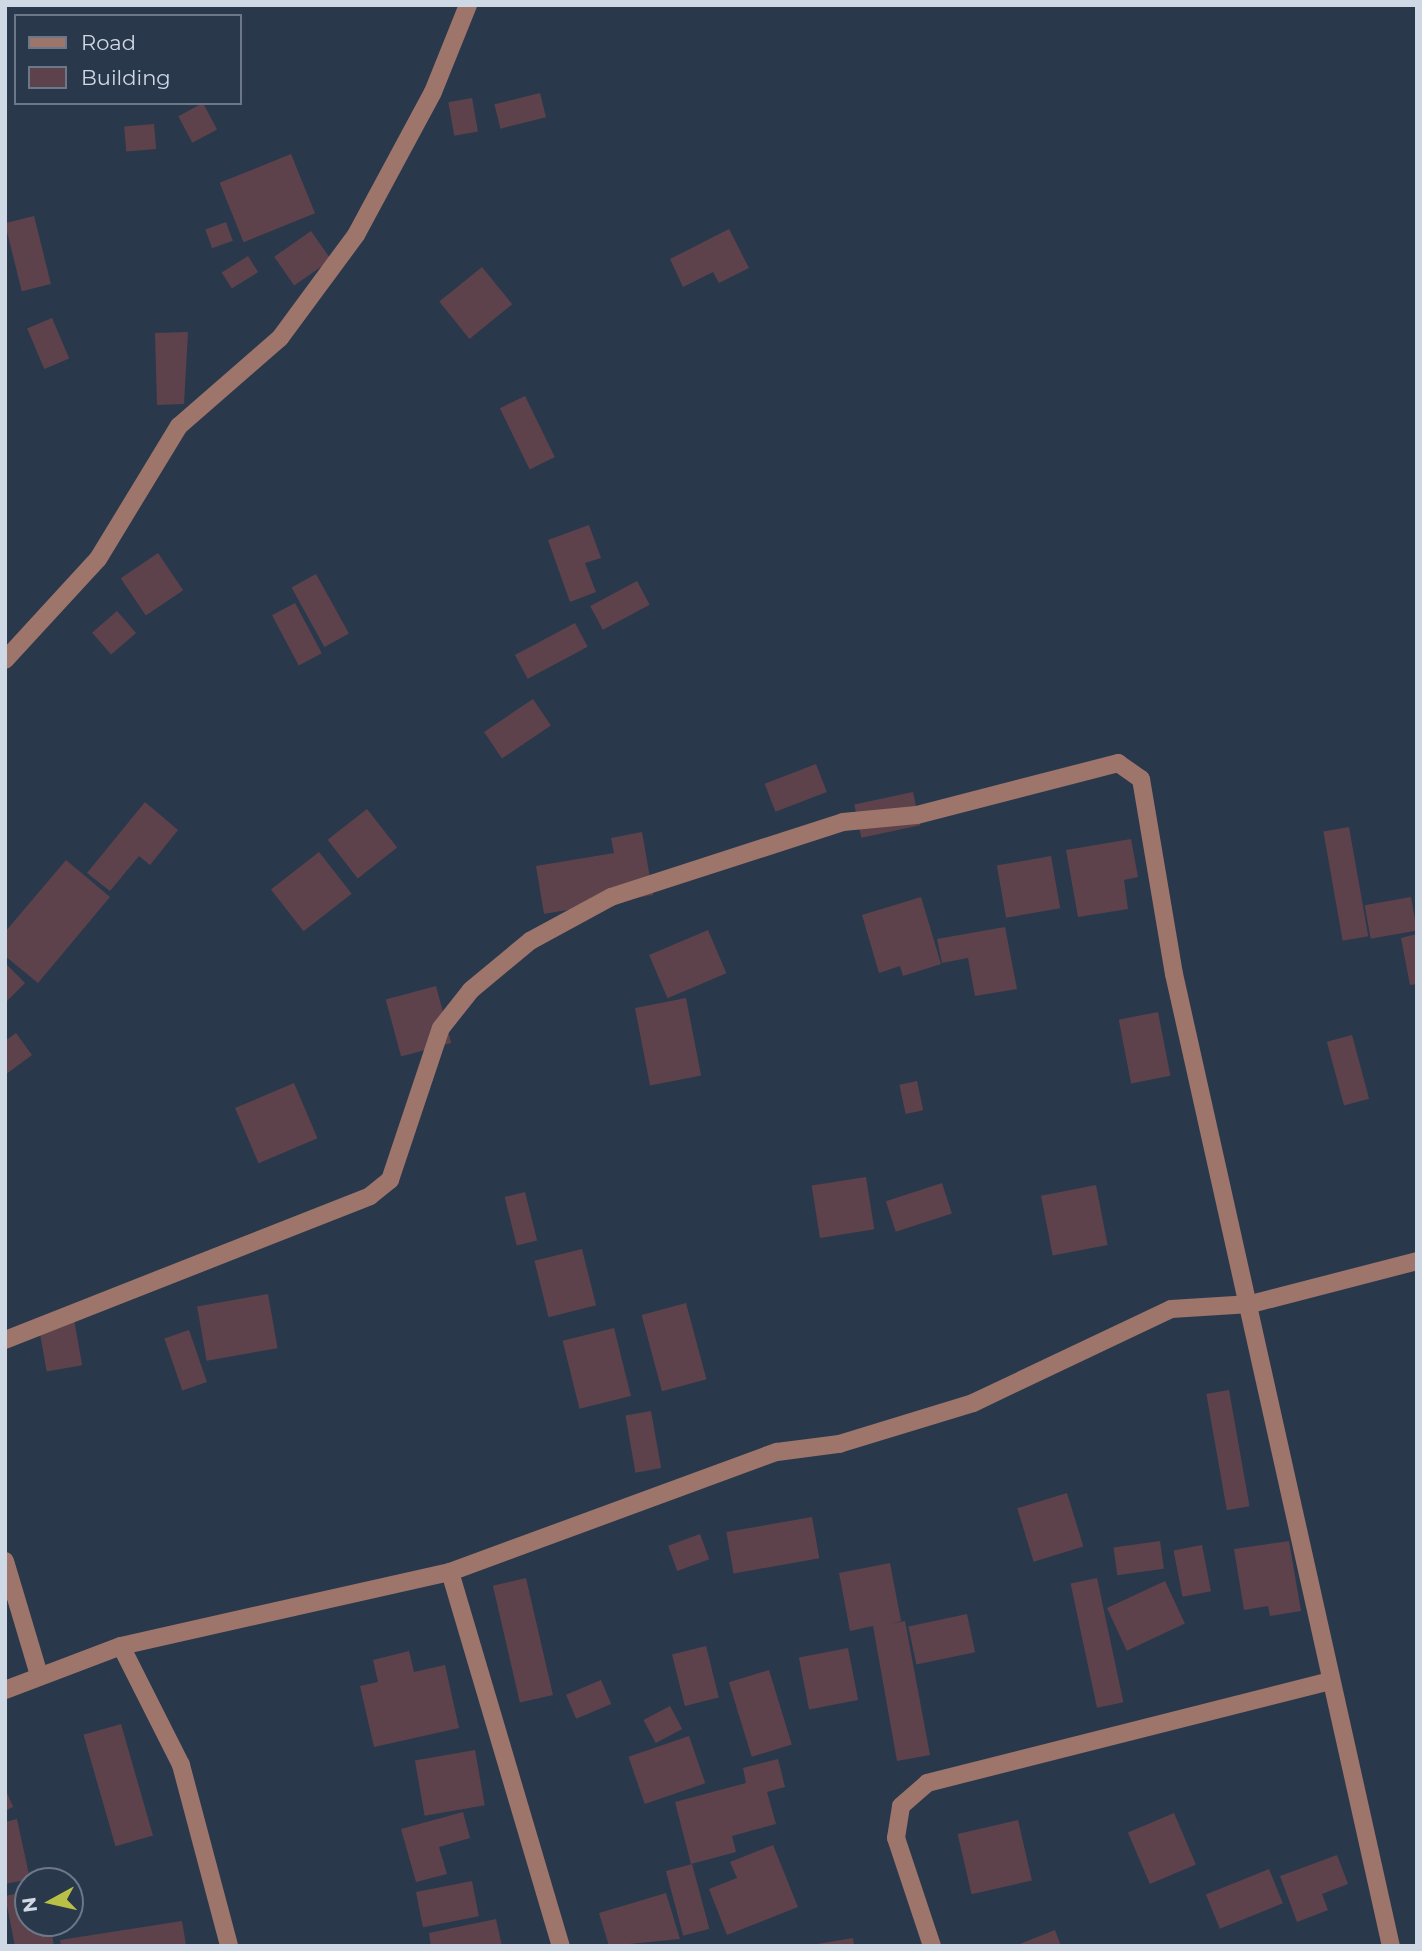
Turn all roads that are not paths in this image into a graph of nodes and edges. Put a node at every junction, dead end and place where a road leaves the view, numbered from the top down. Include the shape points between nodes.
1 (468, 5) edge
2 (5, 660) edge
3 (1417, 1261) edge
4 (1251, 1304) junction
5 (5, 1340) edge
6 (5, 1561) edge
7 (450, 1572) junction
8 (121, 1646) junction
9 (38, 1672) junction
10 (1329, 1681) junction
11 (5, 1690) edge
12 (229, 1946) edge
13 (561, 1946) edge
14 (932, 1946) edge
15 (1391, 1946) edge

1 - 2 street via 433,92 356,235 280,338 178,426 98,559
3 - 4 street
4 - 5 street via 1174,974 1141,779 1118,763 917,815 843,822 611,897 530,941 471,990 441,1028 390,1180 370,1196
4 - 7 street via 1171,1309 973,1403 839,1444 777,1452
4 - 10 street
6 - 9 street
7 - 8 street
7 - 13 street
8 - 9 street
8 - 12 street via 181,1765
9 - 11 street
10 - 14 street via 927,1783 901,1806 896,1838
10 - 15 street

